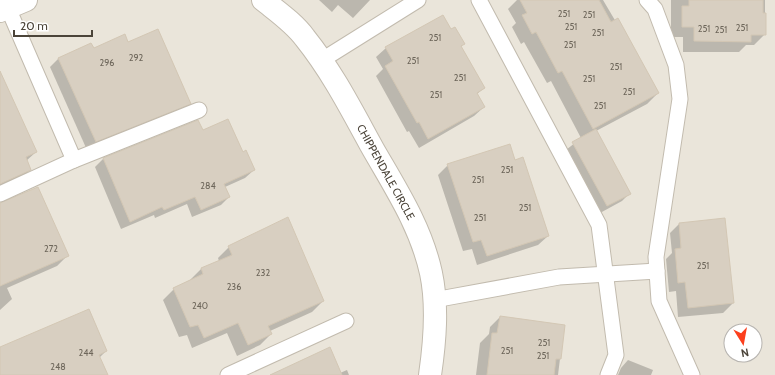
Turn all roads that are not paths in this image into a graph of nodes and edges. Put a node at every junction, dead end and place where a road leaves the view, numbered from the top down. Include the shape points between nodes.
1 (263, 0) edge
2 (418, 0) edge
3 (479, 0) edge
4 (647, 0) edge
5 (12, 6) edge
6 (322, 60) junction
7 (199, 110) dead end
8 (74, 160) junction
9 (0, 194) edge
10 (657, 271) junction
11 (605, 274) junction
12 (434, 300) junction
13 (346, 321) dead end
14 (228, 375) edge
15 (430, 375) edge
16 (608, 375) edge
17 (692, 375) edge

1 - 6 street, CHIPPENDALE CIRCLE via 304,37
2 - 6 lane
3 - 11 lane via 599,225
4 - 10 lane via 655,9 676,65 680,99 656,257
5 - 8 lane
6 - 12 street, CHIPPENDALE CIRCLE via 417,228 431,274
7 - 8 lane
8 - 9 lane
10 - 11 lane
10 - 17 lane via 659,301
11 - 12 lane via 559,277
11 - 16 lane via 616,355
12 - 15 street, CHIPPENDALE CIRCLE via 435,342
13 - 14 lane

